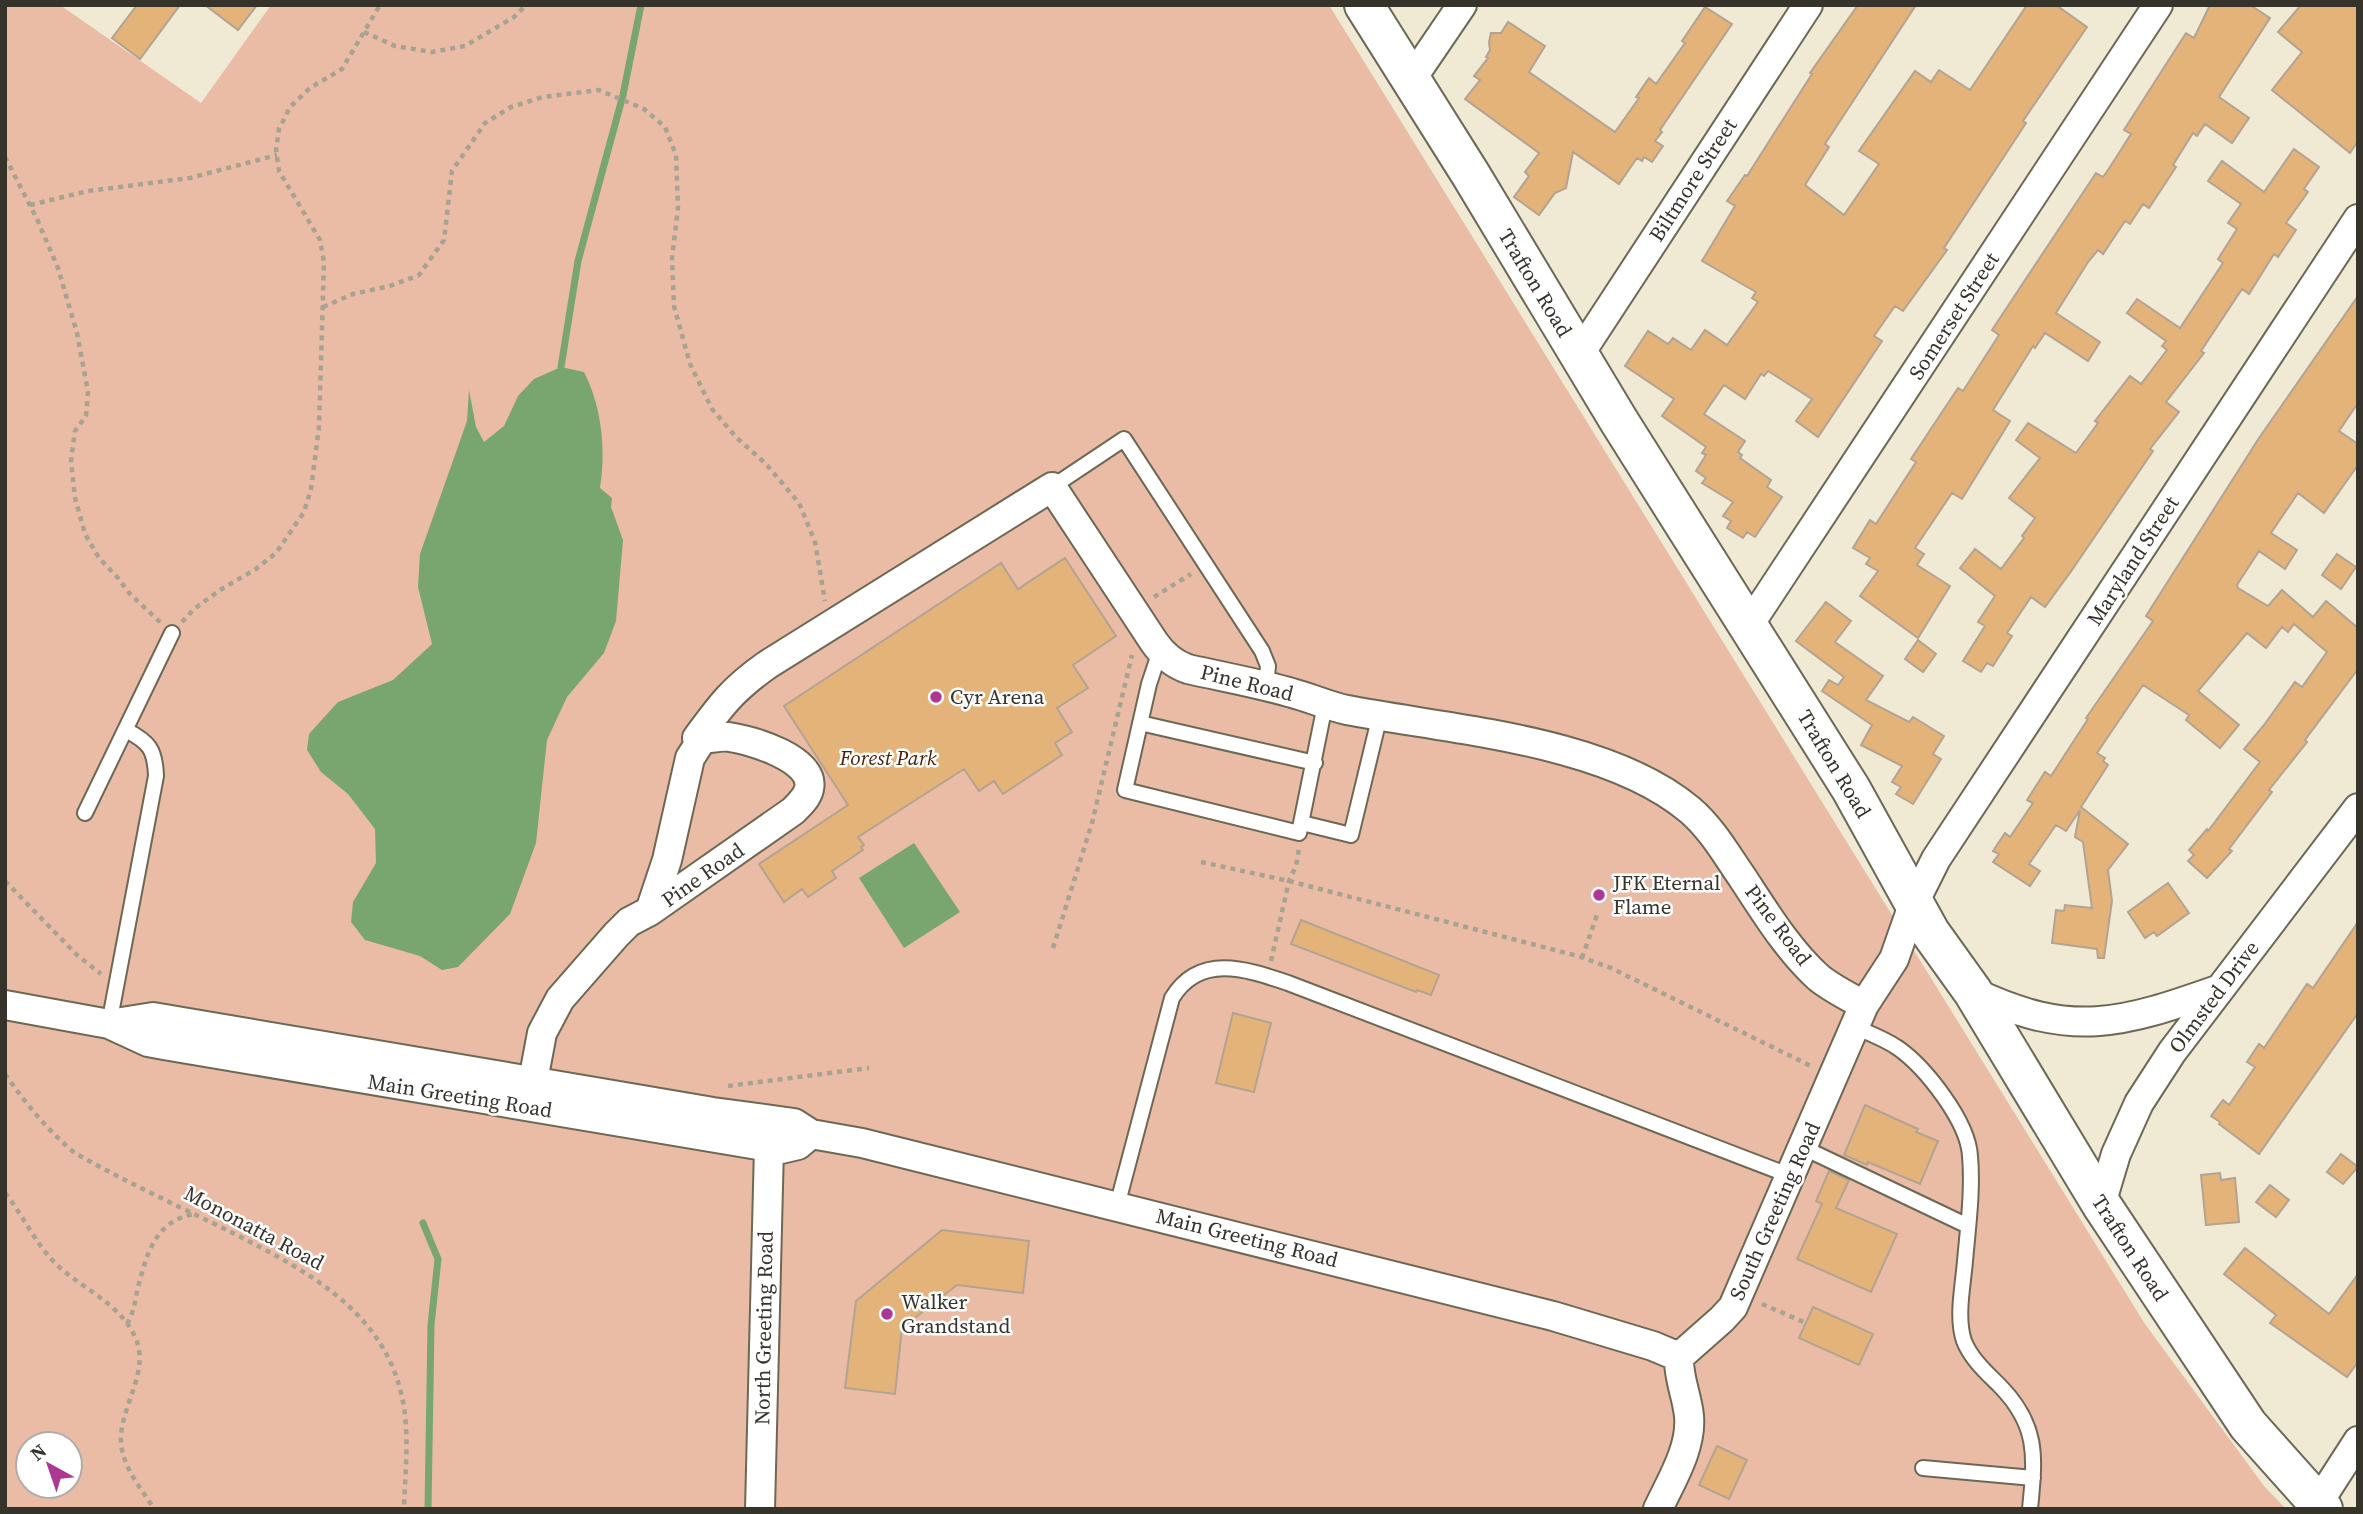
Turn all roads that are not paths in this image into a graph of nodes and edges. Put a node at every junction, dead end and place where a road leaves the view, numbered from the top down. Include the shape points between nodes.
1 (1364, 5) edge
2 (1462, 5) edge
3 (1808, 5) edge
4 (2158, 5) edge
5 (1411, 80) junction
6 (2358, 219) edge
7 (1579, 355) junction
8 (1052, 487) junction
9 (1749, 625) junction
10 (172, 633) road end
11 (1147, 651) junction
12 (1266, 686) junction
13 (1325, 705) junction
14 (1380, 715) junction
15 (1140, 723) junction
16 (126, 730) junction
17 (697, 738) junction
18 (1315, 763) junction
19 (2358, 808) edge
20 (86, 813) dead end
21 (1301, 828) junction
22 (1913, 905) junction
23 (650, 911) junction
24 (2220, 989) junction
25 (1973, 992) junction
26 (5, 1005) edge
27 (1860, 1016) junction
28 (109, 1024) junction
29 (531, 1094) junction
30 (811, 1134) junction
31 (769, 1147) junction
32 (1804, 1148) junction
33 (1791, 1175) junction
34 (2101, 1204) junction
35 (1117, 1206) junction
36 (1968, 1226) junction
37 (1679, 1357) junction
38 (2358, 1441) edge
39 (1923, 1468) dead end
40 (2033, 1478) junction
41 (2320, 1506) edge
42 (760, 1509) edge
43 (1658, 1509) edge
44 (2030, 1509) edge

1 - 5 street, Trafton Road
2 - 5 street
3 - 7 street, Biltmore Street
4 - 9 street, Somerset Street
5 - 7 street, Trafton Road
6 - 22 street, Maryland Street via 1936,859
7 - 9 street, Trafton Road
8 - 11 street, Pine Road via 1133,610
8 - 12 lane via 1124,439 1265,656
8 - 17 street, Pine Road via 742,682
9 - 22 street, Trafton Road via 1852,789
10 - 16 lane
11 - 12 street, Pine Road via 1188,669
11 - 15 lane via 1149,684
12 - 13 street, Pine Road
13 - 14 street, Pine Road
13 - 18 lane
14 - 21 lane via 1351,835
14 - 27 street, Pine Road via 1589,758 1667,793 1709,829 1771,921
15 - 18 lane
15 - 21 lane via 1125,790
16 - 20 lane
16 - 28 lane via 150,747 156,776
17 - 23 street, Pine Road via 699,744 690,758 667,860
17 - 23 street, Pine Road via 738,738 783,755 804,769 809,790 782,821
18 - 21 lane
19 - 24 street, Olmsted Drive
22 - 25 street, Trafton Road
22 - 27 street, South Greeting Road via 1894,959
23 - 29 street, Pine Road via 615,935 560,999 542,1033
24 - 25 street via 2146,1013 2080,1023 2025,1013
24 - 34 street, Olmsted Drive via 2139,1103 2116,1154
25 - 34 street, Trafton Road
26 - 28 street, Main Greeting Road
27 - 32 street, South Greeting Road
27 - 36 lane via 1928,1077 1965,1132 1970,1154
28 - 29 street, Main Greeting Road via 156,1044
29 - 30 street, Main Greeting Road via 793,1123
29 - 31 street, Main Greeting Road
30 - 31 street, Main Greeting Road via 790,1147
30 - 35 street, Main Greeting Road
31 - 42 street, North Greeting Road
32 - 33 street, South Greeting Road
32 - 36 lane
33 - 35 lane via 1267,976 1225,968 1192,976 1178,988 1167,1011
33 - 37 street, South Greeting Road via 1733,1307
34 - 41 street, Trafton Road via 2240,1415
35 - 37 street, Main Greeting Road via 1553,1316
36 - 40 lane via 1961,1304 1964,1340 1980,1366 2025,1417 2032,1443
37 - 43 street via 1689,1429
38 - 41 street
39 - 40 lane
40 - 44 lane

